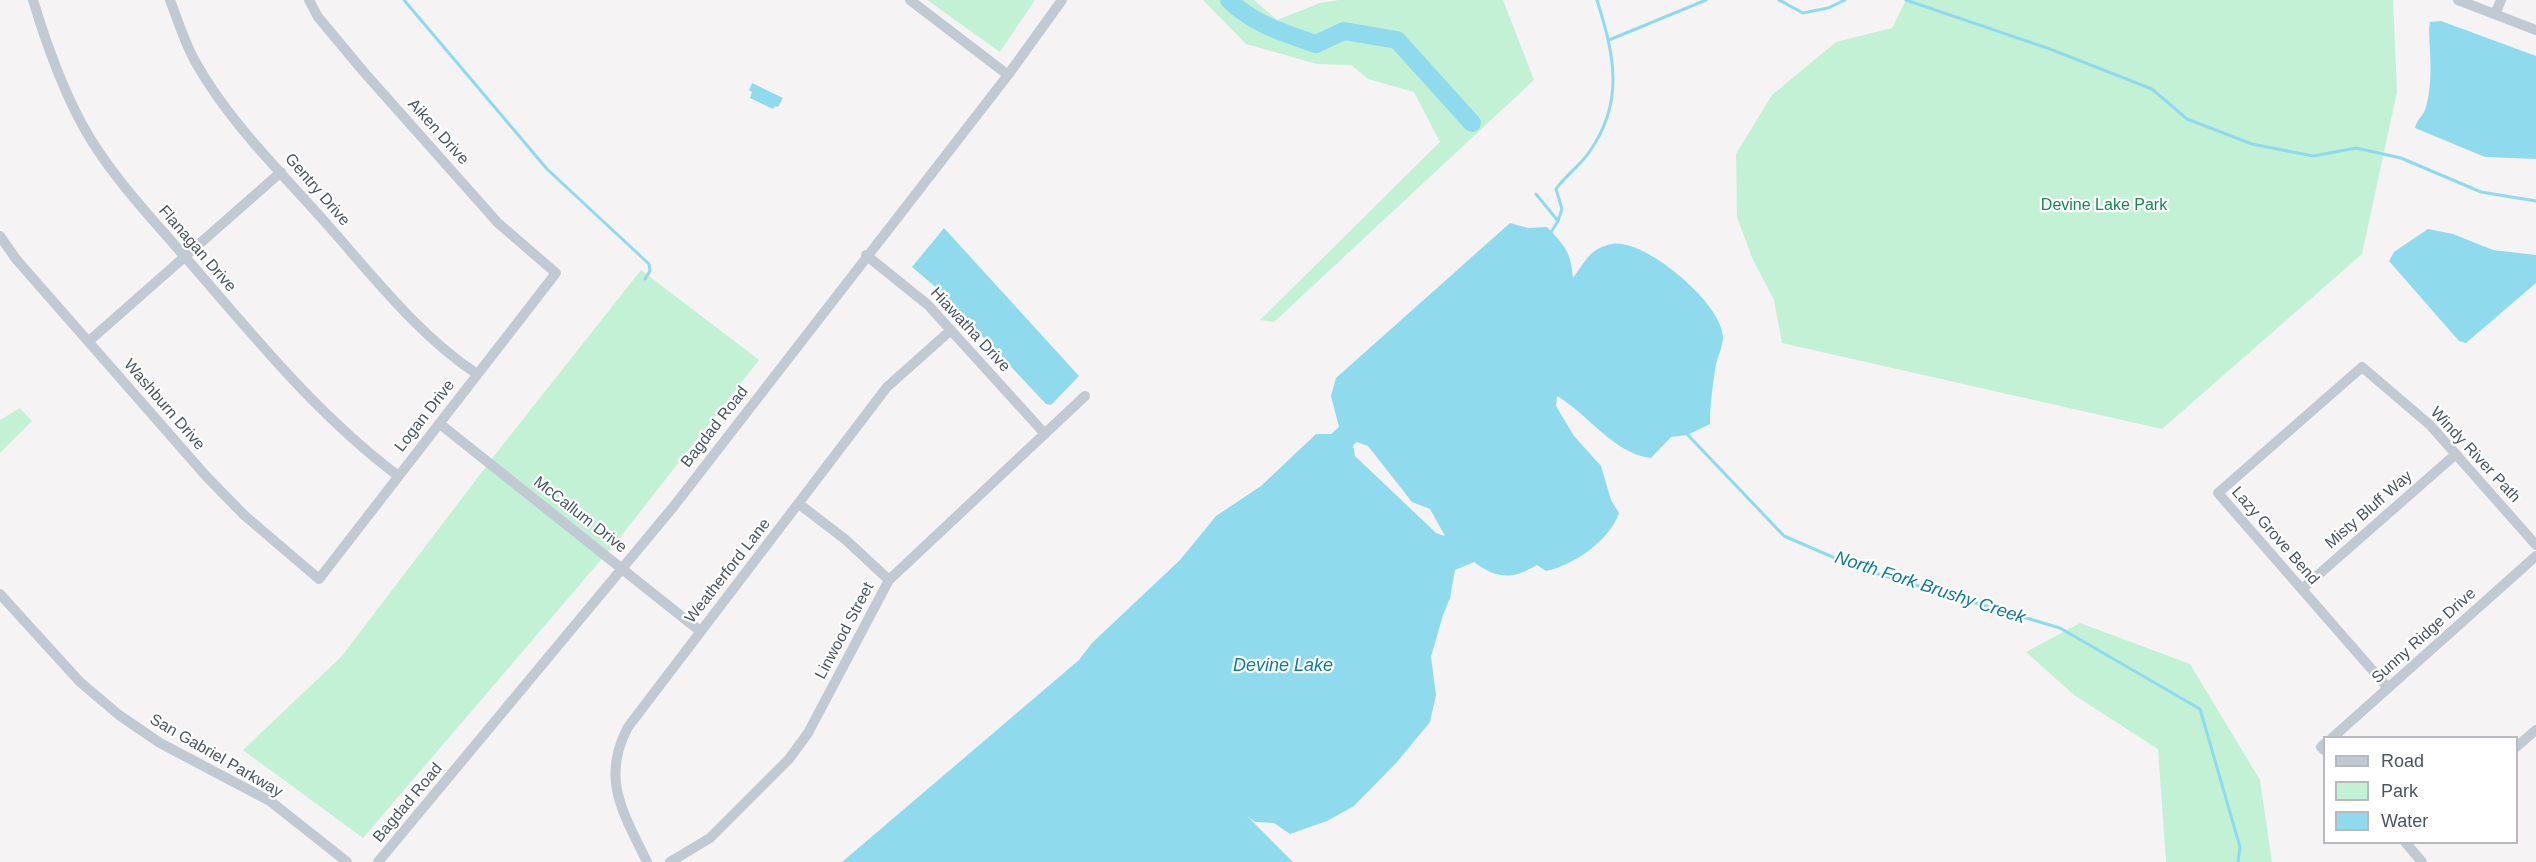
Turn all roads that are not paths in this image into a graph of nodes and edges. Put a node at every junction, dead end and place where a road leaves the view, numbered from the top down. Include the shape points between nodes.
1 (33, 0) edge
2 (170, 0) edge
3 (309, 0) edge
4 (910, 0) edge
5 (1062, 0) edge
6 (2458, 0) edge
7 (2501, 0) edge
8 (2495, 14) junction
9 (2536, 30) edge
10 (1008, 75) junction
11 (281, 172) junction
12 (0, 236) edge
13 (866, 255) junction
14 (186, 258) junction
15 (556, 273) joint
16 (951, 330) junction
17 (89, 341) junction
18 (2362, 367) joint
19 (477, 374) junction
20 (1085, 396) dead end
21 (440, 424) junction
22 (1045, 434) junction
23 (2456, 454) junction
24 (397, 476) junction
25 (799, 504) junction
26 (2536, 544) edge
27 (2536, 556) edge
28 (623, 568) junction
29 (319, 579) joint
30 (889, 580) junction
31 (2302, 589) junction
32 (0, 594) edge
33 (700, 631) junction
34 (2388, 688) junction
35 (2536, 730) edge
36 (2334, 736) edge
37 (2518, 746) edge
38 (2407, 844) edge
39 (347, 862) edge
40 (378, 862) edge
41 (647, 862) edge
42 (670, 862) edge
43 (2422, 862) edge

1 - 14 street, Flanagan Drive via 61,81 83,126 106,162
2 - 11 street, Gentry Drive via 195,62 213,91
3 - 15 street, Aiken Drive via 318,17 356,62 498,223
4 - 10 street
5 - 10 street, Bagdad Road
6 - 8 street
7 - 8 street
8 - 9 street
10 - 13 street, Bagdad Road
11 - 14 street
11 - 19 street, Gentry Drive via 405,313 455,360
12 - 17 street, Washburn Drive
13 - 16 street, Hiawatha Drive via 928,304
13 - 28 street, Bagdad Road
14 - 17 street
14 - 24 street, Flanagan Drive via 317,407
15 - 19 street, Logan Drive
16 - 22 street, Hiawatha Drive
16 - 25 street, Weatherford Lane via 887,387
17 - 29 street, Washburn Drive via 206,476 244,515
18 - 23 street, Windy River Path via 2430,425
18 - 31 street, Lazy Grove Bend via 2218,493
19 - 21 street, Logan Drive
20 - 22 street, Linwood Street
21 - 24 street, Logan Drive
21 - 28 street, McCallum Drive
22 - 30 street, Linwood Street
23 - 26 street, Windy River Path
23 - 31 street, Misty Bluff Way
24 - 29 street, Logan Drive
25 - 30 street
25 - 33 street, Weatherford Lane
27 - 34 street, Sunny Ridge Drive
28 - 33 street, McCallum Drive
28 - 40 street, Bagdad Road
30 - 42 street, Linwood Street via 797,748 710,838
31 - 34 street, Lazy Grove Bend
32 - 39 street, San Gabriel Parkway via 80,682 119,715 160,743 270,801
33 - 41 street, Weatherford Lane via 640,708 617,750 615,777 619,803
34 - 36 street, Sunny Ridge Drive
35 - 37 street
38 - 43 street

